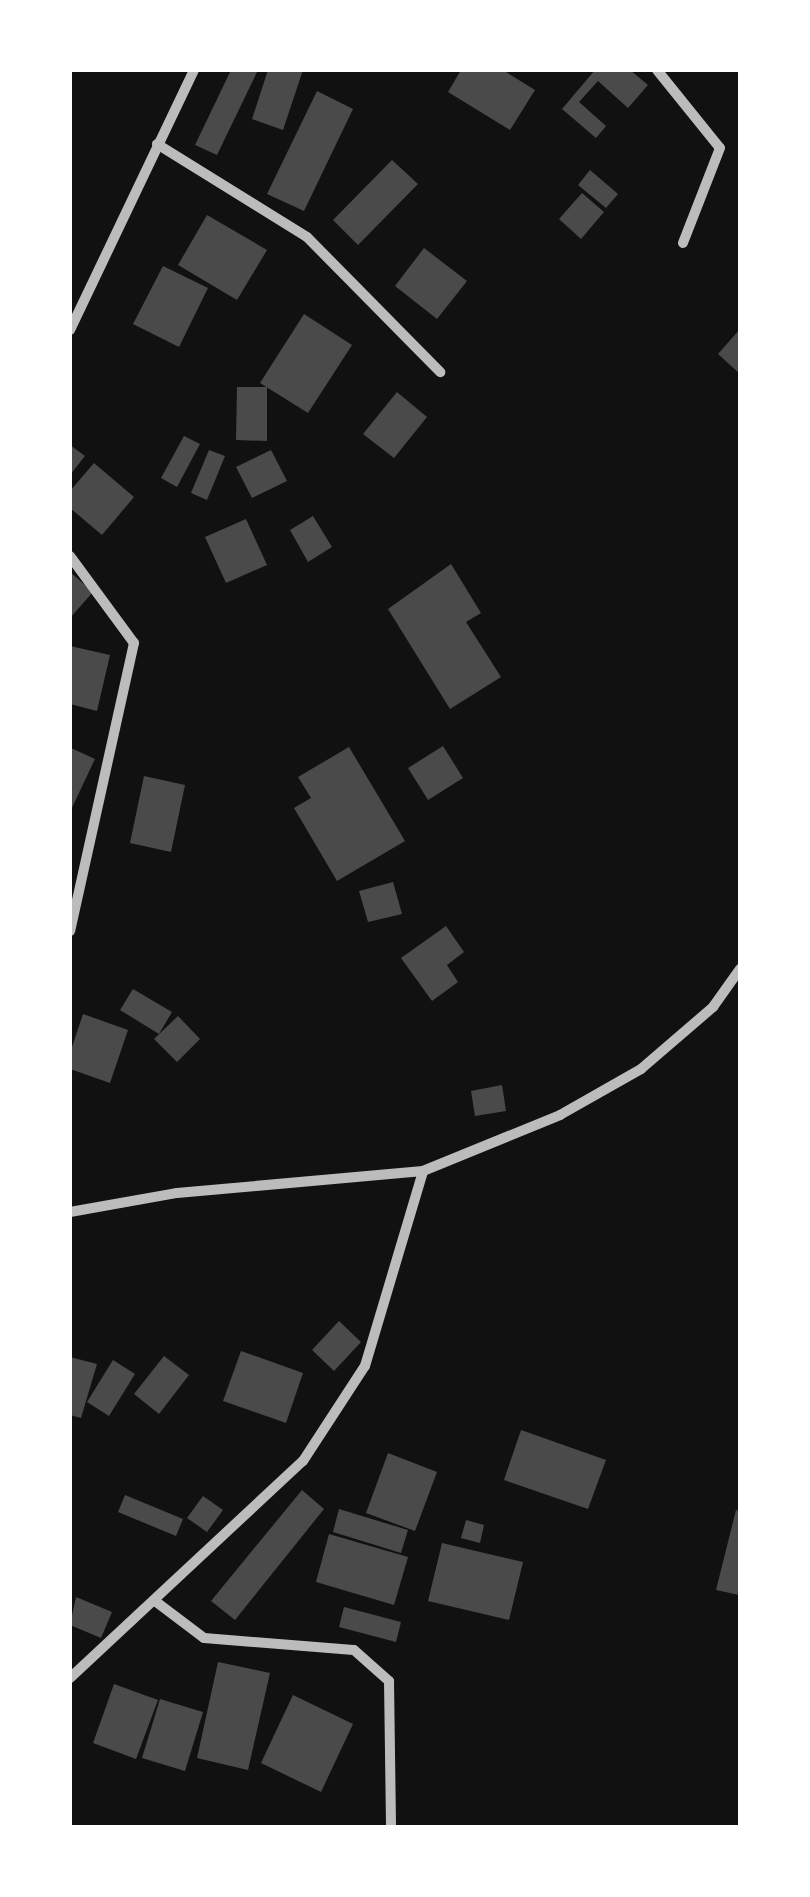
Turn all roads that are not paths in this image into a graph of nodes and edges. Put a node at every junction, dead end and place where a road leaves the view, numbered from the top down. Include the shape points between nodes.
1 (194, 70) edge
2 (657, 70) edge
3 (157, 144) junction
4 (683, 243) dead end
5 (70, 330) edge
6 (440, 372) dead end
7 (70, 556) edge
8 (70, 931) edge
9 (740, 969) edge
10 (424, 1172) junction
11 (70, 1212) edge
12 (155, 1601) junction
13 (70, 1678) edge
14 (391, 1827) edge

1 - 3 street
2 - 4 street via 720,148
3 - 5 street
3 - 6 street via 308,237
7 - 8 street via 134,643
9 - 10 street via 713,1007 641,1069 560,1116
10 - 11 street via 177,1193
10 - 12 street via 365,1366 303,1460
12 - 13 street
12 - 14 street via 204,1638 354,1650 389,1680

